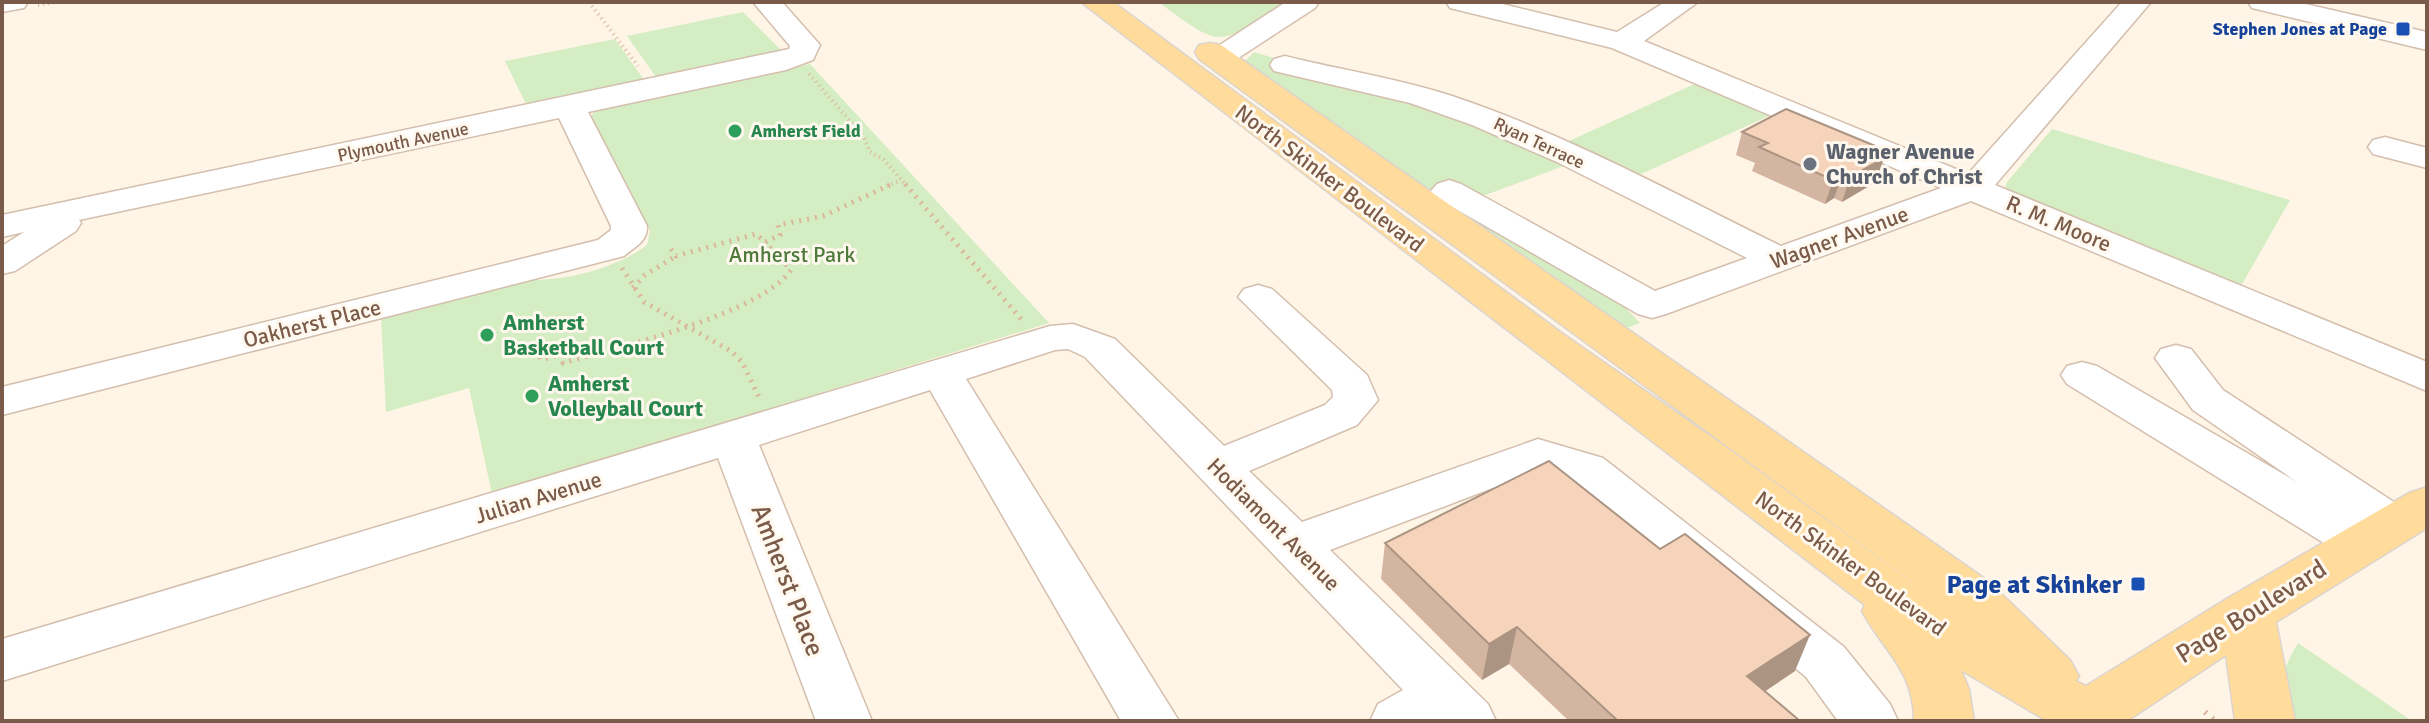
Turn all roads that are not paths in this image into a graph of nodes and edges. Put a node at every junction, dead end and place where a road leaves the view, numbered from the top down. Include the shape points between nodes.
1 (14, 2) edge
2 (767, 2) edge
3 (1095, 2) edge
4 (1141, 2) edge
5 (1305, 2) edge
6 (1460, 2) edge
7 (1684, 2) edge
8 (2137, 2) edge
9 (2262, 2) edge
10 (2, 4) edge
11 (2427, 41) edge
12 (1622, 42) junction
13 (1219, 58) junction
14 (1285, 65) dead end
15 (570, 107) junction
16 (2385, 147) dead end
17 (2427, 158) edge
18 (1975, 187) junction
19 (1449, 191) dead end
20 (84, 209) junction
21 (2, 226) edge
22 (1778, 259) junction
23 (2, 263) edge
24 (1258, 297) dead end
25 (1073, 336) joint
26 (2176, 358) dead end
27 (941, 373) junction
28 (2082, 375) dead end
29 (2427, 378) edge
30 (2, 401) edge
31 (748, 423) junction
32 (1217, 466) junction
33 (2394, 524) edge
34 (1294, 544) junction
35 (1856, 568) junction
36 (2247, 613) junction
37 (2, 660) edge
38 (1436, 712) edge
39 (2088, 719) edge
40 (844, 721) edge
41 (1151, 721) edge
42 (1870, 721) edge
43 (1944, 721) edge
44 (2265, 721) edge

1 - 10 street
2 - 15 street, Plymouth Avenue via 805,45 803,61
3 - 35 main road, North Skinker Boulevard
4 - 13 main road, North Skinker Boulevard
5 - 13 street
6 - 12 street, R. M. Moore
7 - 12 street
8 - 18 street, Wagner Avenue
9 - 11 street
12 - 18 street, R. M. Moore
13 - 39 main road, North Skinker Boulevard via 1969,595
14 - 22 street, Ryan Terrace via 1322,78 1436,100 1506,125
15 - 20 street, Plymouth Avenue
15 - 30 street, Oakherst Place via 629,226 620,253 597,253
16 - 17 street
18 - 22 street, Wagner Avenue
18 - 29 street, R. M. Moore
19 - 22 street, Wagner Avenue via 1652,306
20 - 21 street, Plymouth Avenue
20 - 23 street
24 - 32 street via 1352,385 1356,400 1341,415
25 - 27 street, Julian Avenue via 1050,338
25 - 32 street, Hodiamont Avenue via 1100,348
26 - 33 street via 2208,400
27 - 31 street, Julian Avenue
27 - 41 street
28 - 33 street
31 - 37 street, Julian Avenue
31 - 40 street, Amherst Place
32 - 34 street, Hodiamont Avenue
33 - 36 main road, Page Boulevard
34 - 38 street, Hodiamont Avenue
34 - 42 street via 1538,454 1587,469 1825,662
35 - 39 main road, North Skinker Boulevard via 1928,624
35 - 43 main road via 1930,664 1942,689
36 - 39 main road, Page Boulevard
36 - 44 main road

